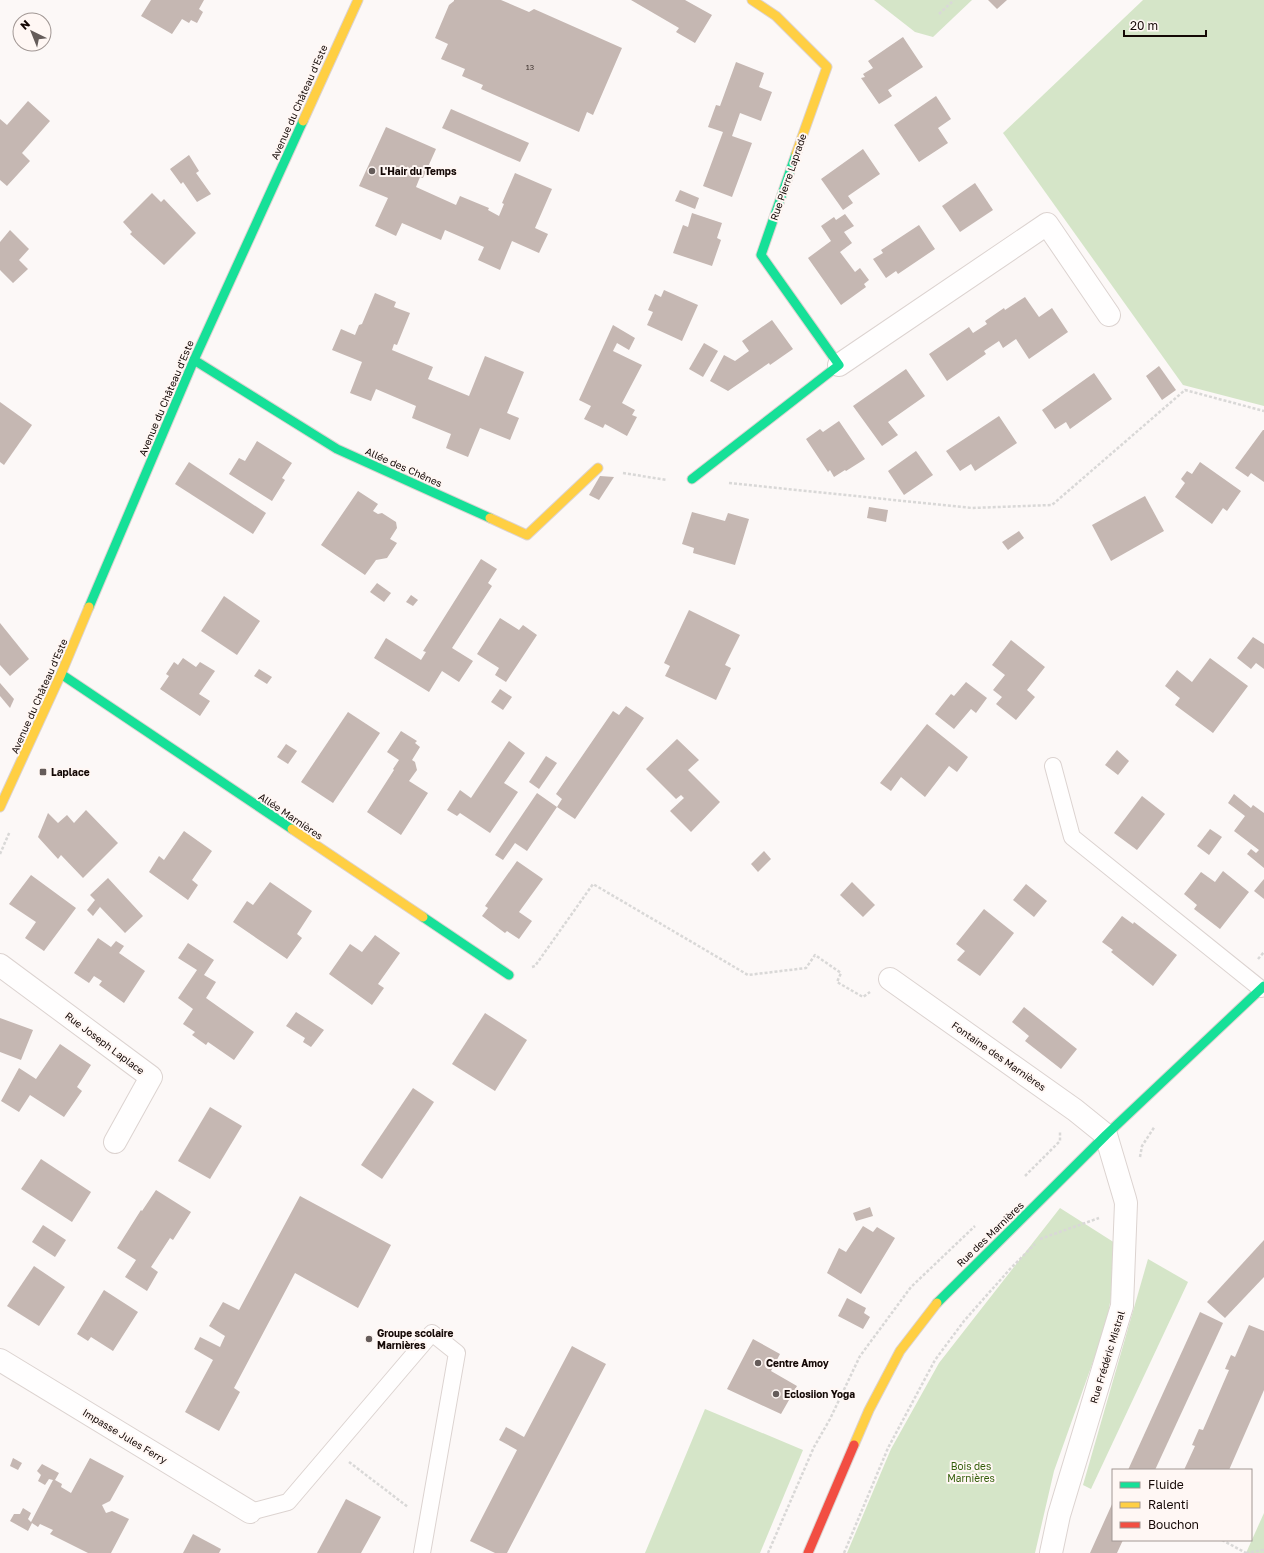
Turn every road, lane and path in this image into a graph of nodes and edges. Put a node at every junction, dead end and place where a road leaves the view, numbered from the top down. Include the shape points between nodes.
1 (358, 0) edge
2 (752, 0) edge
3 (954, 0) edge
4 (939, 14) dead end
5 (1109, 315) dead end
6 (194, 360) junction
7 (839, 365) junction
8 (1264, 411) edge
9 (598, 468) joint
10 (692, 479) junction
11 (61, 674) junction
12 (1053, 766) dead end
13 (0, 807) edge
14 (0, 964) edge
15 (509, 975) joint
16 (890, 979) joint
17 (1263, 987) edge
18 (1160, 1121) dead end
19 (1106, 1135) junction
20 (115, 1142) dead end
21 (1138, 1163) dead end
22 (1125, 1199) junction
23 (0, 1360) edge
24 (333, 1450) junction
25 (250, 1512) joint
26 (427, 1521) junction
27 (1224, 1541) edge
28 (1264, 1550) edge
29 (422, 1553) edge
30 (808, 1553) edge
31 (844, 1553) edge
32 (1051, 1553) edge

1 - 6 street, Avenue du Château d'Este
2 - 7 street, Rue Pierre Laprade via 776,16 827,67 761,255
3 - 4 path
5 - 7 street via 1047,224
6 - 9 street, Allée des Chênes via 337,449 527,535
6 - 11 street, Avenue du Château d'Este
7 - 10 street
8 - 10 path via 1185,390 1052,505 972,508
9 - 10 path via 680,482
11 - 13 street, Avenue du Château d'Este
11 - 15 street, Allée Marnières
12 - 17 lane via 1072,837
14 - 20 street, Rue Joseph Laplace via 151,1077
15 - 16 path via 535,966 594,884 748,975 806,968 815,955 841,973 837,982 863,997
16 - 19 street, Fontaine des Marnières via 1075,1110
17 - 19 street, Rue des Marnières
18 - 21 path via 1142,1146
19 - 22 street, Rue Frédéric Mistral
19 - 30 street, Rue des Marnières via 938,1300 900,1351 869,1410
22 - 31 path via 1097,1220 1041,1237 964,1321 935,1360 888,1448
22 - 32 street, Rue Frédéric Mistral via 1122,1306 1059,1515
23 - 25 street, Impasse Jules Ferry
24 - 25 lane via 288,1502
24 - 26 path
24 - 26 lane via 432,1333 457,1353
26 - 29 lane
27 - 28 path via 1246,1553

